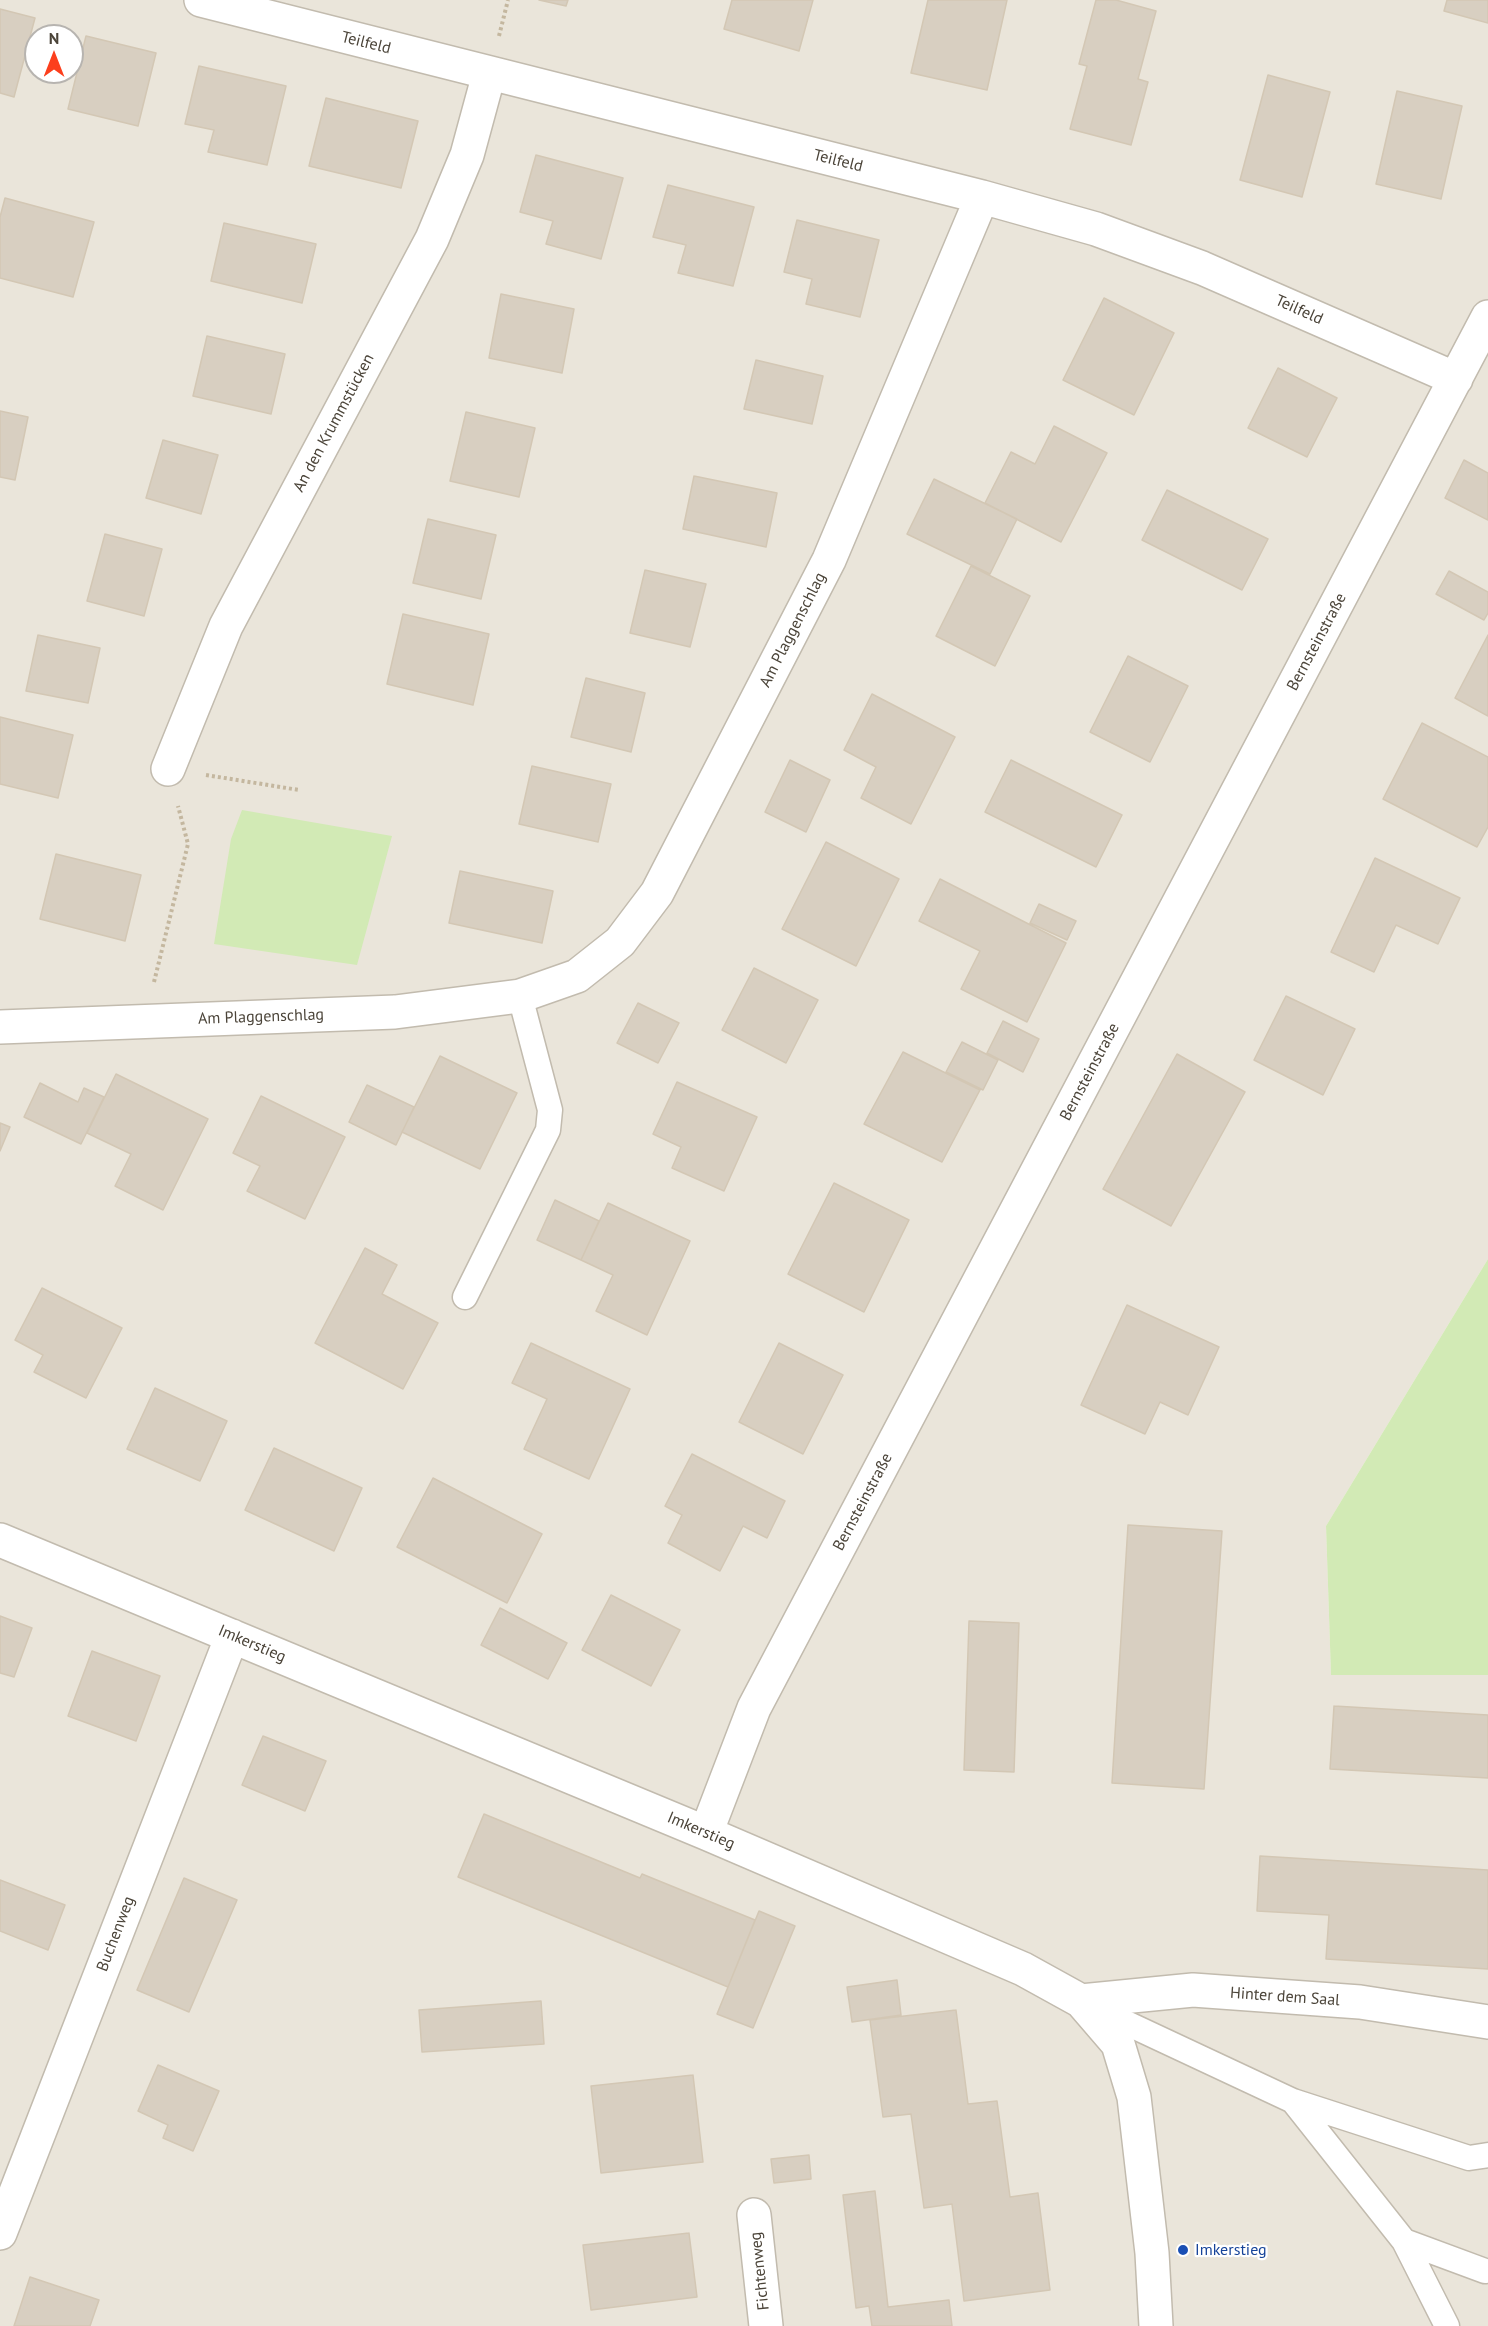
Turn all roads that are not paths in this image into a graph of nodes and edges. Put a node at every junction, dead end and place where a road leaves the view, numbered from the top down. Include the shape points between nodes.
1 (201, 0) edge
2 (489, 74) junction
3 (982, 197) junction
4 (1488, 317) edge
5 (1456, 379) junction
6 (168, 769) road end
7 (520, 996) junction
8 (0, 1027) edge
9 (465, 1297) dead end
10 (0, 1540) edge
11 (232, 1636) junction
12 (706, 1833) junction
13 (1081, 2001) junction
14 (1488, 2022) edge
15 (1293, 2101) junction
16 (1488, 2155) edge
17 (754, 2216) dead end
18 (0, 2233) edge
19 (1404, 2241) junction
20 (1485, 2271) dead end
21 (766, 2326) edge
22 (1156, 2326) edge
23 (1447, 2326) edge

1 - 2 street, Teilfeld
2 - 3 street, Teilfeld
2 - 6 street, An den Krummstücken via 467,155 432,239 226,626
3 - 5 street, Teilfeld via 1096,230 1202,268
3 - 7 street, Am Plaggenschlag via 830,560 657,893 620,942 577,976
4 - 5 street, Bernsteinstraße
5 - 12 street, Bernsteinstraße via 754,1708
7 - 8 street, Am Plaggenschlag via 395,1012
7 - 9 lane via 550,1110 548,1130
10 - 11 street, Imkerstieg
11 - 12 street, Imkerstieg
11 - 18 street, Buchenweg
12 - 13 street, Imkerstieg via 1023,1969
13 - 14 street, Hinter dem Saal via 1192,1990 1359,2002
13 - 15 lane
13 - 22 street, Imkerstieg via 1118,2044 1134,2097
15 - 16 lane via 1469,2158
15 - 19 lane
17 - 21 street, Fichtenweg
19 - 20 lane
19 - 23 lane

